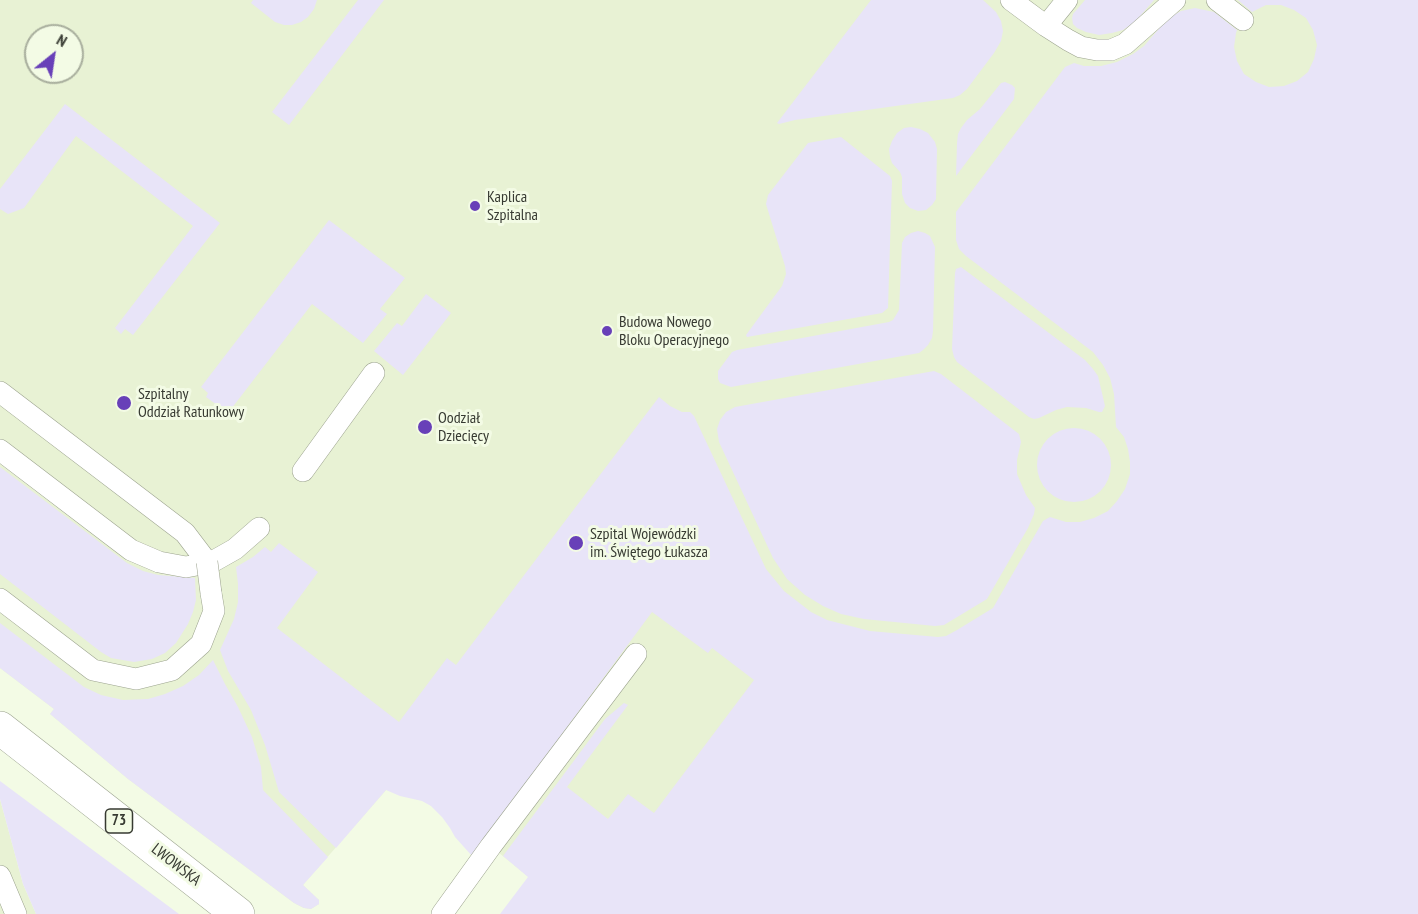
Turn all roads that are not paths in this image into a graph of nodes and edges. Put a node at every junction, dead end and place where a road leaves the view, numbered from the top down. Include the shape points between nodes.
1 (1011, 0) edge
2 (1067, 0) edge
3 (1175, 0) edge
4 (1217, 0) edge
5 (1242, 20) dead end
6 (1046, 26) junction
7 (374, 374) dead end
8 (0, 392) edge
9 (0, 450) edge
10 (303, 471) dead end
11 (259, 528) dead end
12 (0, 599) edge
13 (636, 654) dead end
14 (1, 733) edge
15 (0, 876) edge
16 (16, 914) edge
17 (238, 914) edge
18 (442, 914) edge

1 - 6 lane
2 - 6 lane
3 - 6 lane via 1125,44 1112,50 1081,46
4 - 5 lane
7 - 10 lane
8 - 12 lane, bridge via 185,533 207,562 214,611 201,644 172,670 136,679 93,670
9 - 11 lane via 131,550 159,562 186,567 212,562
13 - 18 lane
14 - 17 main road, LWOWSKA / 73
15 - 16 lane

